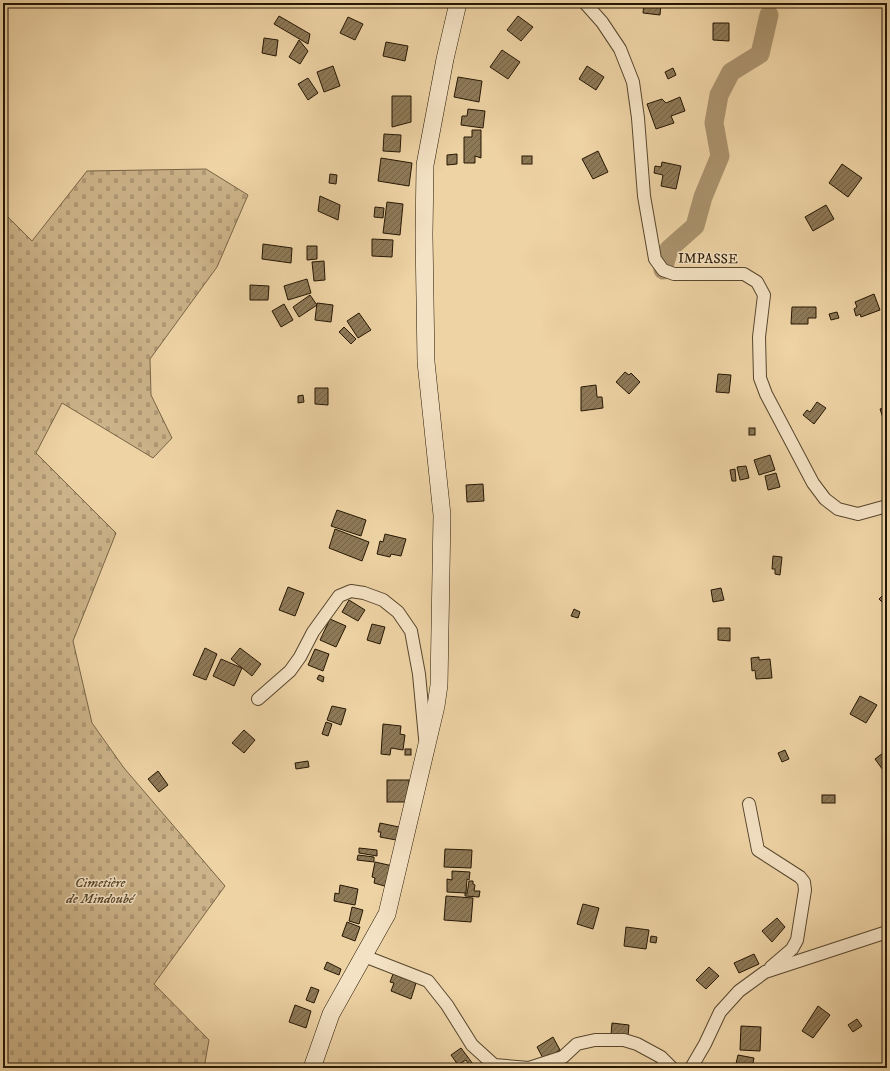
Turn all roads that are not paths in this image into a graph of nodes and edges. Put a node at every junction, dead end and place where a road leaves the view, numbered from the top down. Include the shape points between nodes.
1 (458, 3) edge
2 (585, 3) edge
3 (887, 506) edge
4 (258, 699) dead end
5 (426, 748) junction
6 (749, 804) dead end
7 (887, 932) edge
8 (364, 956) junction
9 (765, 972) junction
10 (312, 1068) edge
11 (672, 1068) edge
12 (691, 1068) edge

1 - 5 street via 425,165 426,362 442,515 439,685
2 - 3 street, IMPASSE via 602,22 620,49 633,82 644,196 655,259 663,270 674,274 744,274 757,282 764,294 759,337 760,378 809,476 825,499 838,509 858,514
4 - 5 street via 290,671 312,632 339,596 351,591 364,593 383,600 398,612 411,631 419,674
5 - 8 street via 387,914
6 - 9 street via 758,850 800,877 805,890 797,940 792,949
7 - 9 street
8 - 10 street via 331,1014
8 - 11 street via 428,981 447,1005 472,1045 494,1065 529,1068 563,1056 577,1044 595,1040 624,1040 661,1057
9 - 12 street via 740,991 720,1012

